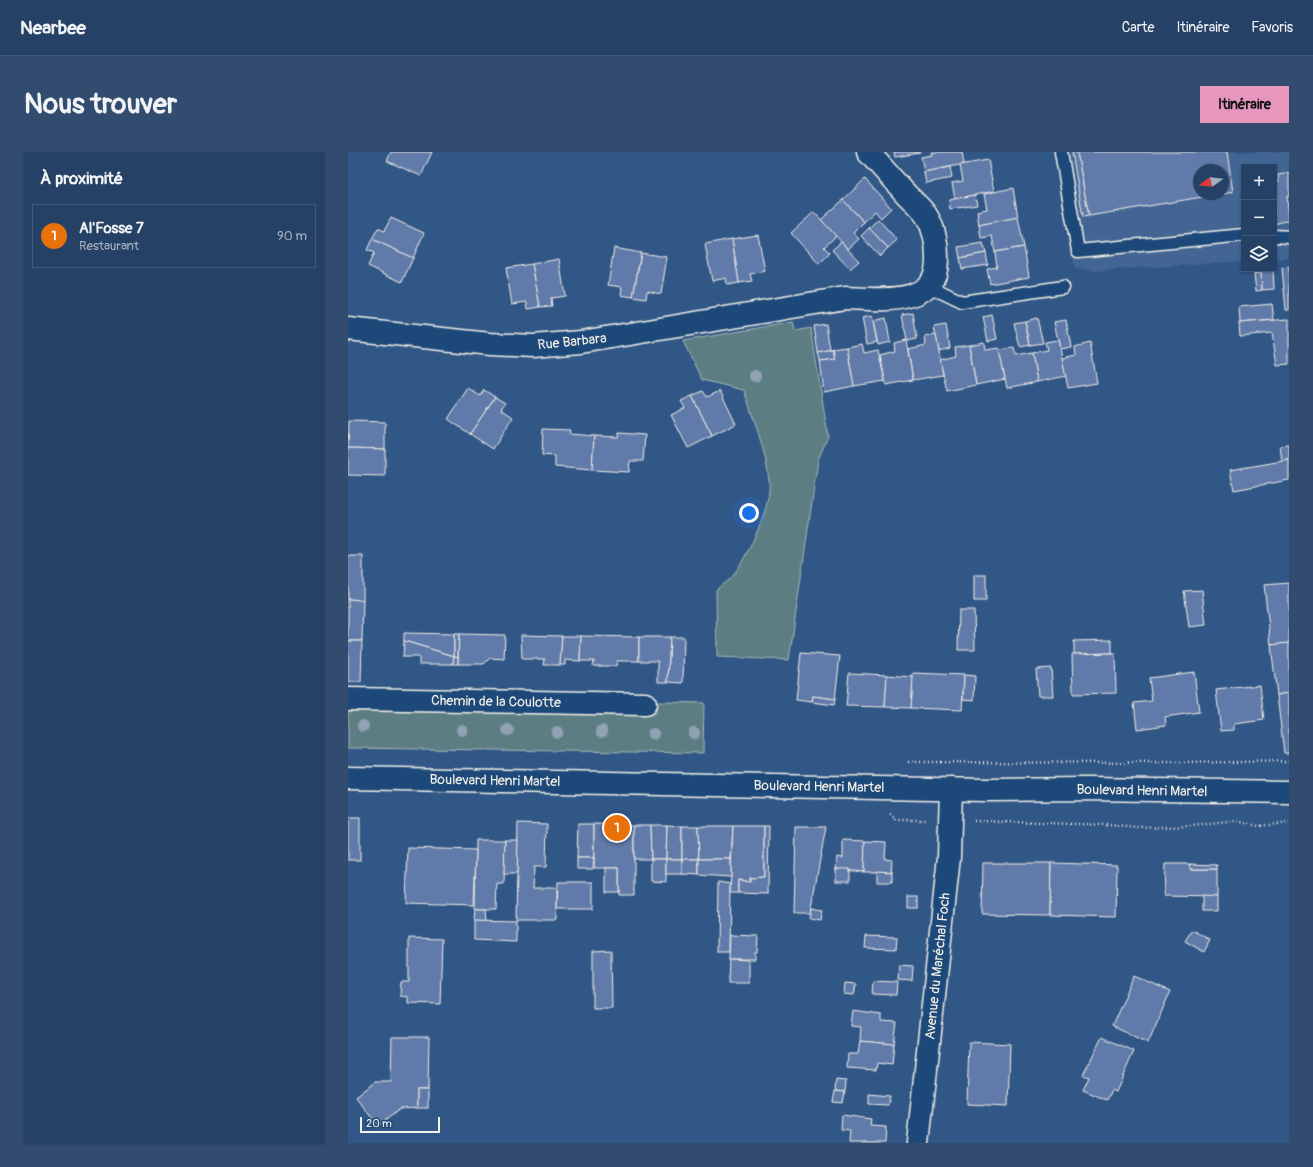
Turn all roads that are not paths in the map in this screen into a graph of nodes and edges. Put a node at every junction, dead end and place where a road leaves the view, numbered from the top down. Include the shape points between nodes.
1 (868, 152) edge
2 (1061, 152) edge
3 (1241, 235) edge
4 (1277, 236) edge
5 (1289, 237) edge
6 (929, 286) junction
7 (1063, 287) dead end
8 (348, 329) edge
9 (348, 699) edge
10 (645, 704) dead end
11 (348, 778) edge
12 (951, 789) junction
13 (1289, 792) edge
14 (918, 1143) edge

1 - 6 street via 926,215 934,231 938,265
2 - 3 lane via 1078,251
4 - 5 lane
6 - 7 lane via 962,302
6 - 8 street, Rue Barbara via 918,294 902,298 845,298 581,342 533,346
9 - 10 street, Chemin de la Coulotte
11 - 12 street, Boulevard Henri Martel
12 - 13 street, Boulevard Henri Martel
12 - 14 street, Avenue du Maréchal Foch via 949,857

